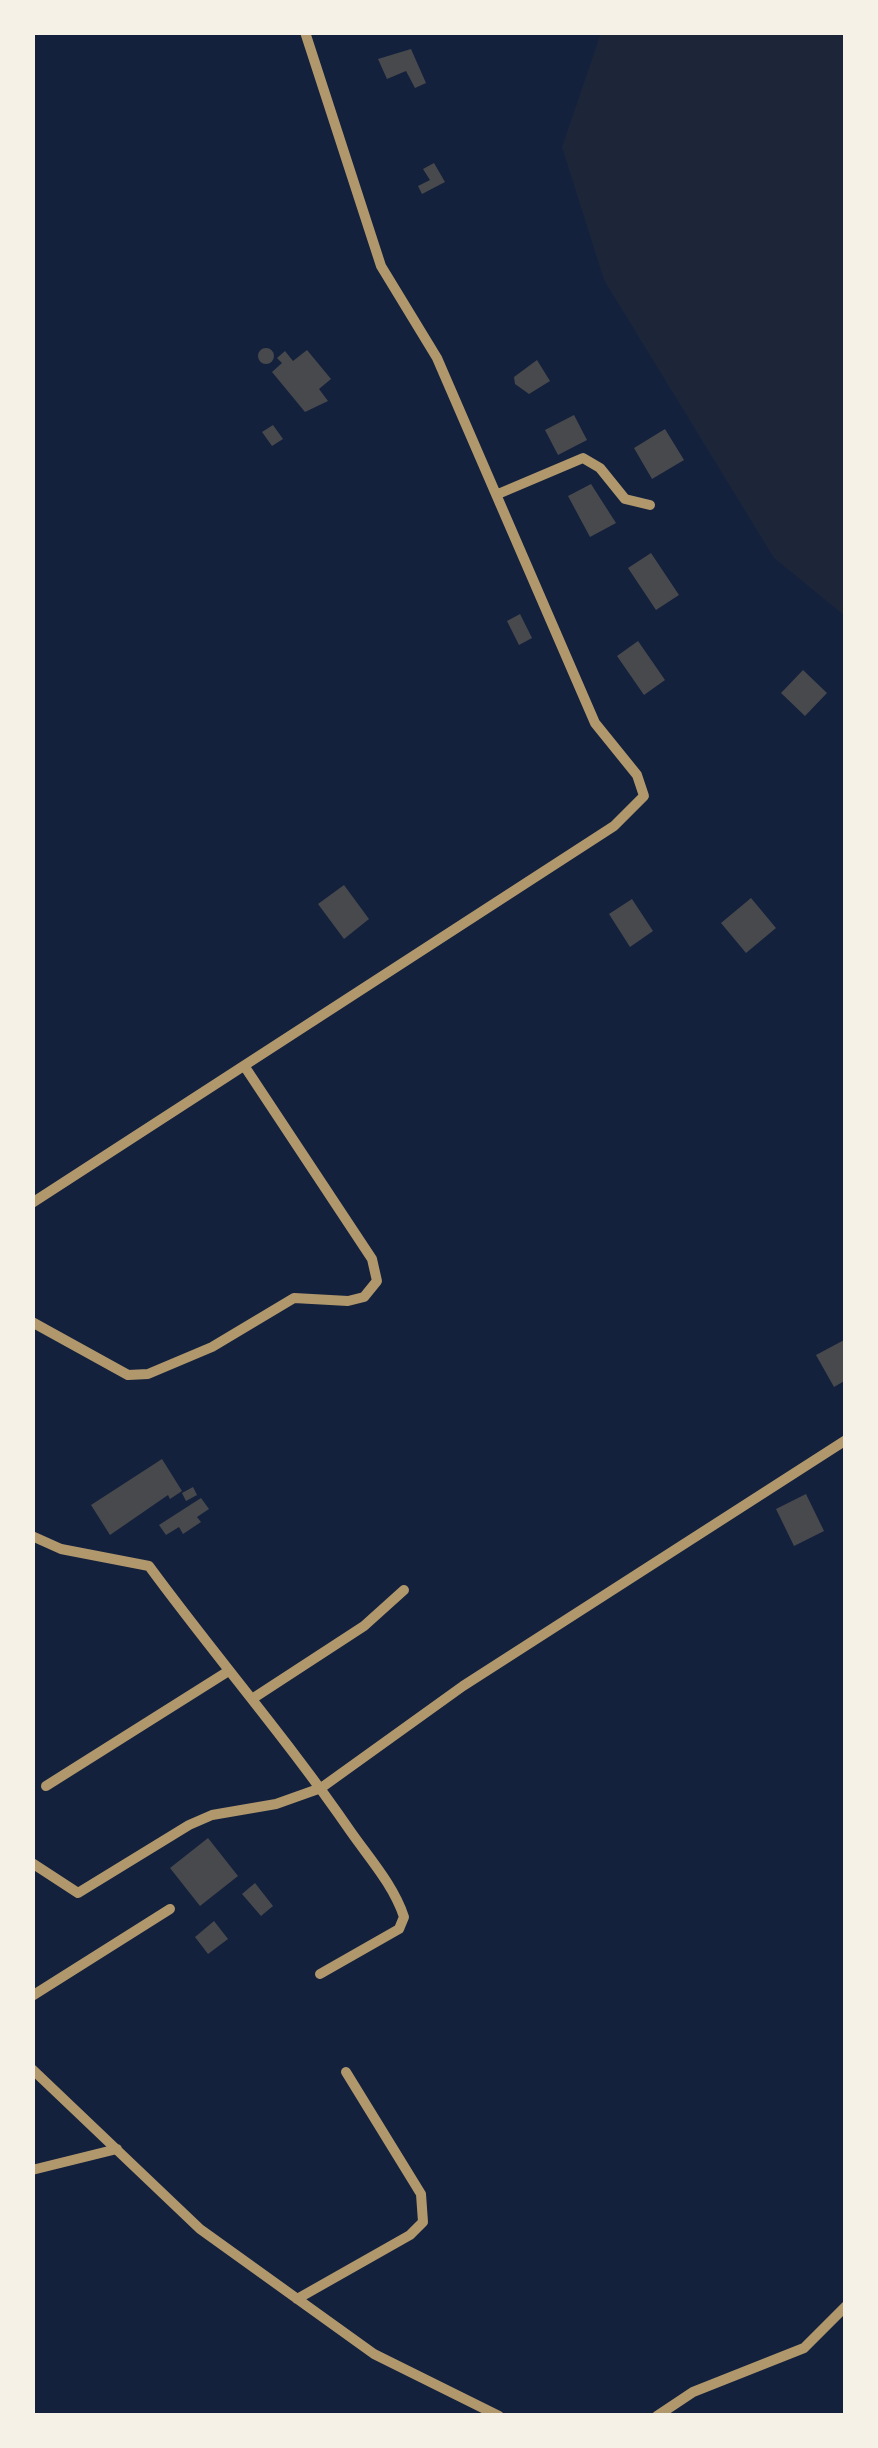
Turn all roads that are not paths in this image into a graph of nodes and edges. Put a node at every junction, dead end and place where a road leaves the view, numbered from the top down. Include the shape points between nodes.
1 (307, 34) edge
2 (498, 494) junction
3 (650, 506) dead end
4 (244, 1068) junction
5 (32, 1203) edge
6 (32, 1322) edge
7 (846, 1440) edge
8 (32, 1536) edge
9 (404, 1590) dead end
10 (226, 1672) junction
11 (252, 1700) junction
12 (46, 1786) dead end
13 (321, 1788) junction
14 (32, 1863) edge
15 (170, 1909) dead end
16 (320, 1974) dead end
17 (32, 1996) edge
18 (32, 2068) edge
19 (346, 2072) dead end
20 (117, 2149) junction
21 (32, 2170) edge
22 (298, 2299) junction
23 (846, 2306) edge
24 (498, 2416) edge
25 (656, 2416) edge

1 - 2 street via 381,266 437,358
2 - 3 street via 583,458 626,499
2 - 4 street via 595,723 636,775 644,796 614,826
4 - 5 street
4 - 6 street via 372,1259 377,1281 364,1297 294,1298 212,1347 148,1374 128,1375
7 - 13 street via 463,1686
8 - 10 street via 61,1550 149,1566
9 - 11 street via 364,1626
10 - 11 street
10 - 12 street
11 - 13 street
13 - 14 street via 189,1825 78,1892
13 - 16 street via 404,1917 399,1929
15 - 17 street
18 - 20 street
19 - 22 street via 420,2194 422,2222
20 - 21 street
20 - 22 street via 200,2228
22 - 24 street via 374,2354
23 - 25 street via 804,2348 693,2392

